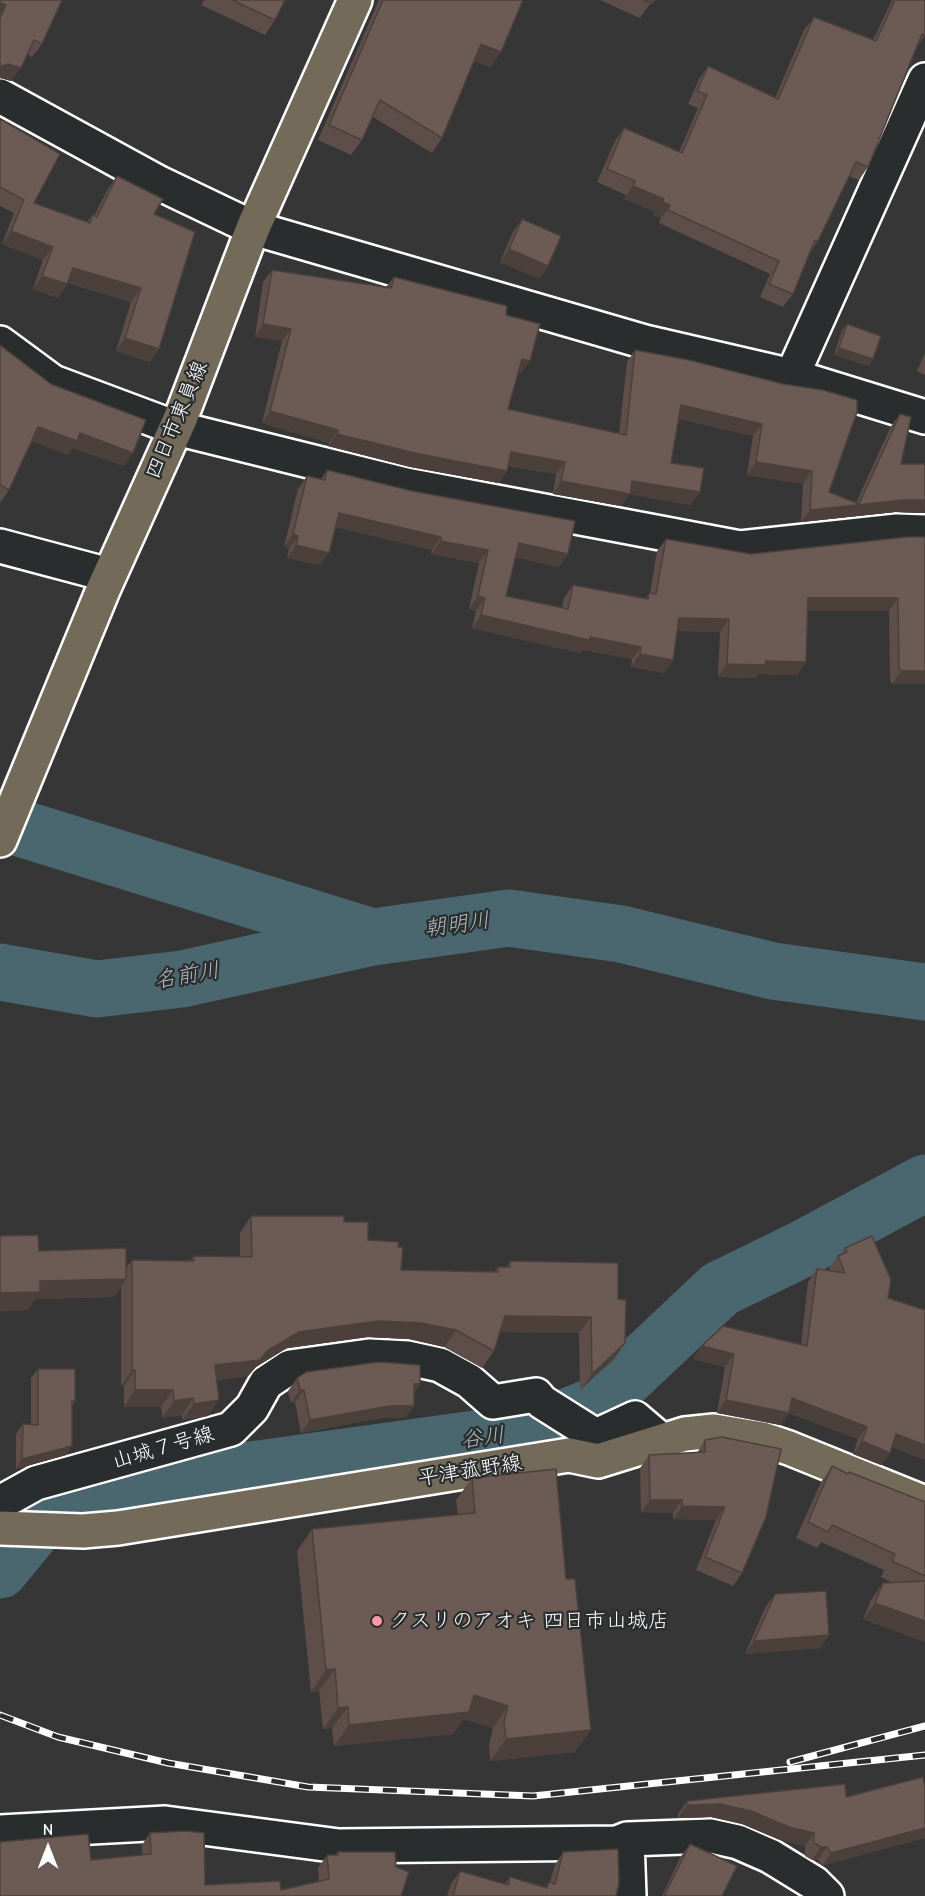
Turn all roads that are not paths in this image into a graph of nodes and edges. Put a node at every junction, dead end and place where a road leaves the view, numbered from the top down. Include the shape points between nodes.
1 (355, 0) edge
2 (925, 80) edge
3 (0, 96) edge
4 (253, 228) junction
5 (0, 343) edge
6 (792, 376) junction
7 (925, 417) edge
8 (176, 428) junction
9 (925, 532) edge
10 (0, 546) edge
11 (106, 583) junction
12 (0, 840) edge
13 (662, 1441) junction
14 (0, 1503) edge
15 (925, 1503) edge
16 (0, 1528) edge
17 (0, 1832) edge
18 (627, 1839) junction
19 (629, 1896) edge
20 (827, 1896) edge

1 - 4 main road, 四日市東員線
2 - 6 street
3 - 4 street via 159,183
4 - 6 street via 645,342
4 - 8 main road, 四日市東員線
5 - 8 street via 53,382
6 - 7 street
8 - 9 street via 406,485 740,548 897,531
8 - 11 main road, 四日市東員線
10 - 11 street
11 - 12 main road, 四日市東員線
13 - 14 street, 山城７号線 via 634,1418 596,1436 536,1395 493,1402 469,1381 440,1365 369,1356 290,1367 266,1383 252,1408 231,1429 36,1483
13 - 15 main road, 平津菰野線 via 714,1431 762,1439
13 - 16 main road, 平津菰野線 via 598,1461 569,1455 118,1528
17 - 18 street via 165,1823 339,1846 617,1843
18 - 19 street
18 - 20 street via 711,1836 738,1842 796,1871

